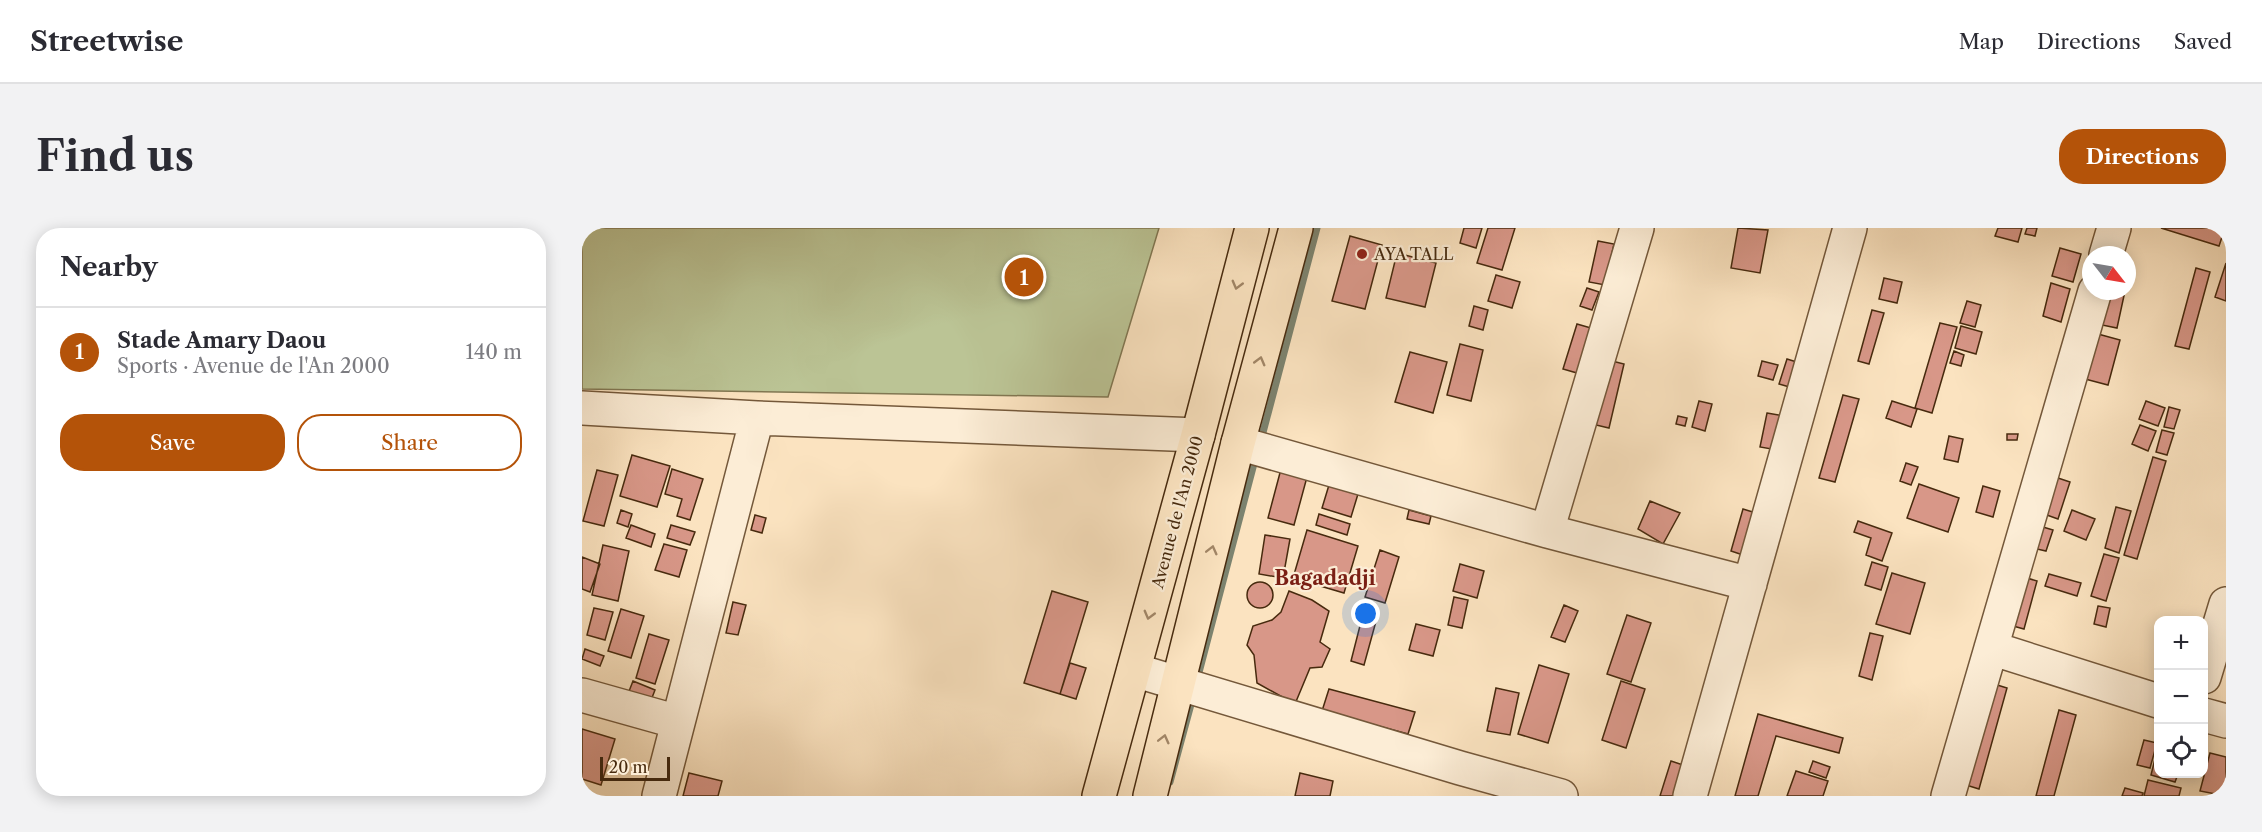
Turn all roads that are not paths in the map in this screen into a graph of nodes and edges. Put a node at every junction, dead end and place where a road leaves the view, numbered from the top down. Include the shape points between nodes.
1 (1252, 228) edge
2 (1296, 228) edge
3 (1637, 228) edge
4 (1850, 228) edge
5 (2114, 228) edge
6 (2109, 246) edge
7 (2093, 300) edge
8 (582, 408) edge
9 (757, 418) junction
10 (1198, 435) junction
11 (1238, 443) junction
12 (1547, 531) junction
13 (1750, 584) junction
14 (2226, 604) edge
15 (1991, 648) junction
16 (1134, 670) junction
17 (2206, 670) edge
18 (1178, 685) junction
19 (582, 695) edge
20 (2154, 700) edge
21 (2208, 716) edge
22 (2226, 721) edge
23 (678, 722) junction
24 (1456, 782) edge
25 (660, 796) edge
26 (1099, 796) edge
27 (1150, 796) edge
28 (1561, 796) edge
29 (1690, 796) edge
30 (1948, 796) edge

1 -> 10 main road, Avenue de l'An 2000
11 -> 2 main road
3 - 12 street
4 - 13 street
5 - 6 street
7 - 15 street
8 - 9 street
9 - 10 street
9 - 23 street
10 -> 16 main road, Avenue de l'An 2000
11 - 12 street
18 -> 11 main road
12 - 13 street
13 - 29 street
14 - 17 street
15 - 20 street
15 - 30 street
16 - 18 street
16 - 26 main road, Avenue de l'An 2000
18 - 24 street
27 -> 18 main road
19 - 23 street
21 - 22 street
23 - 25 street
24 - 28 street

